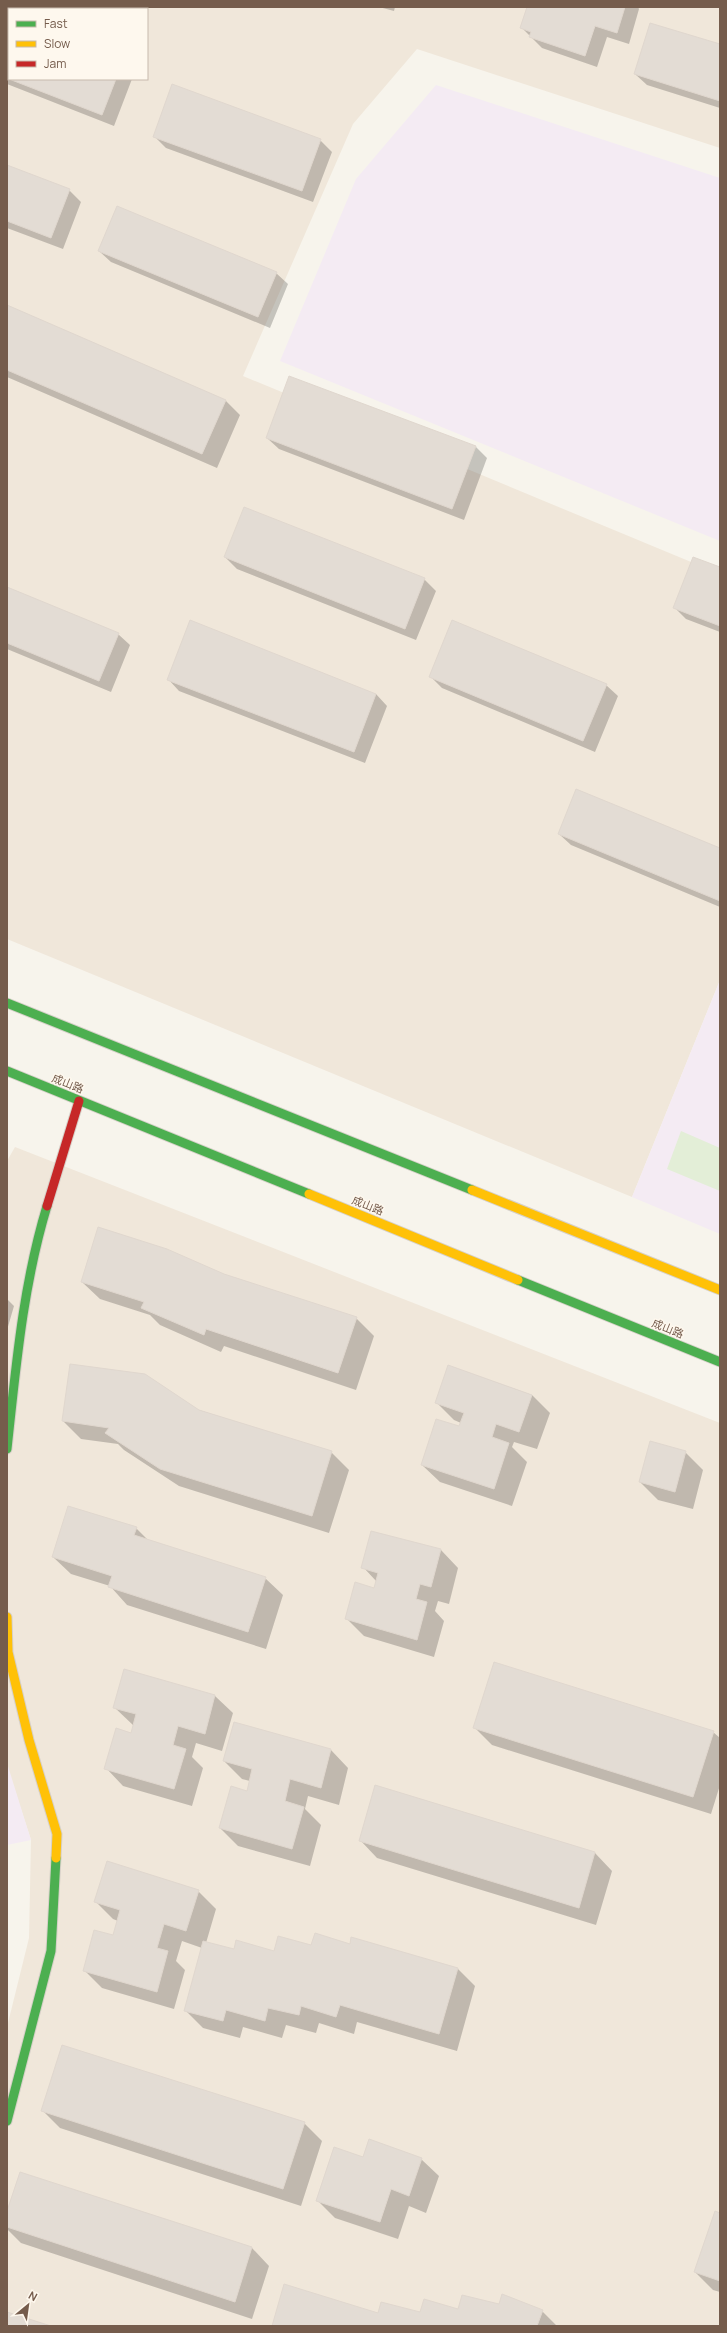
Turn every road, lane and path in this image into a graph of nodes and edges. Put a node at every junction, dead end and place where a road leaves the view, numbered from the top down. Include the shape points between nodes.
1 (7, 1003) edge
2 (7, 1071) edge
3 (79, 1101) junction
4 (720, 1290) edge
5 (720, 1362) edge
6 (7, 1449) edge
7 (7, 1617) edge
8 (7, 2121) edge

1 - 4 main road
2 - 3 main road, 成山路
3 - 5 main road, 成山路
3 - 6 main road via 34,1249 21,1318
7 - 8 main road via 8,1652 29,1740 57,1834 50,1951

